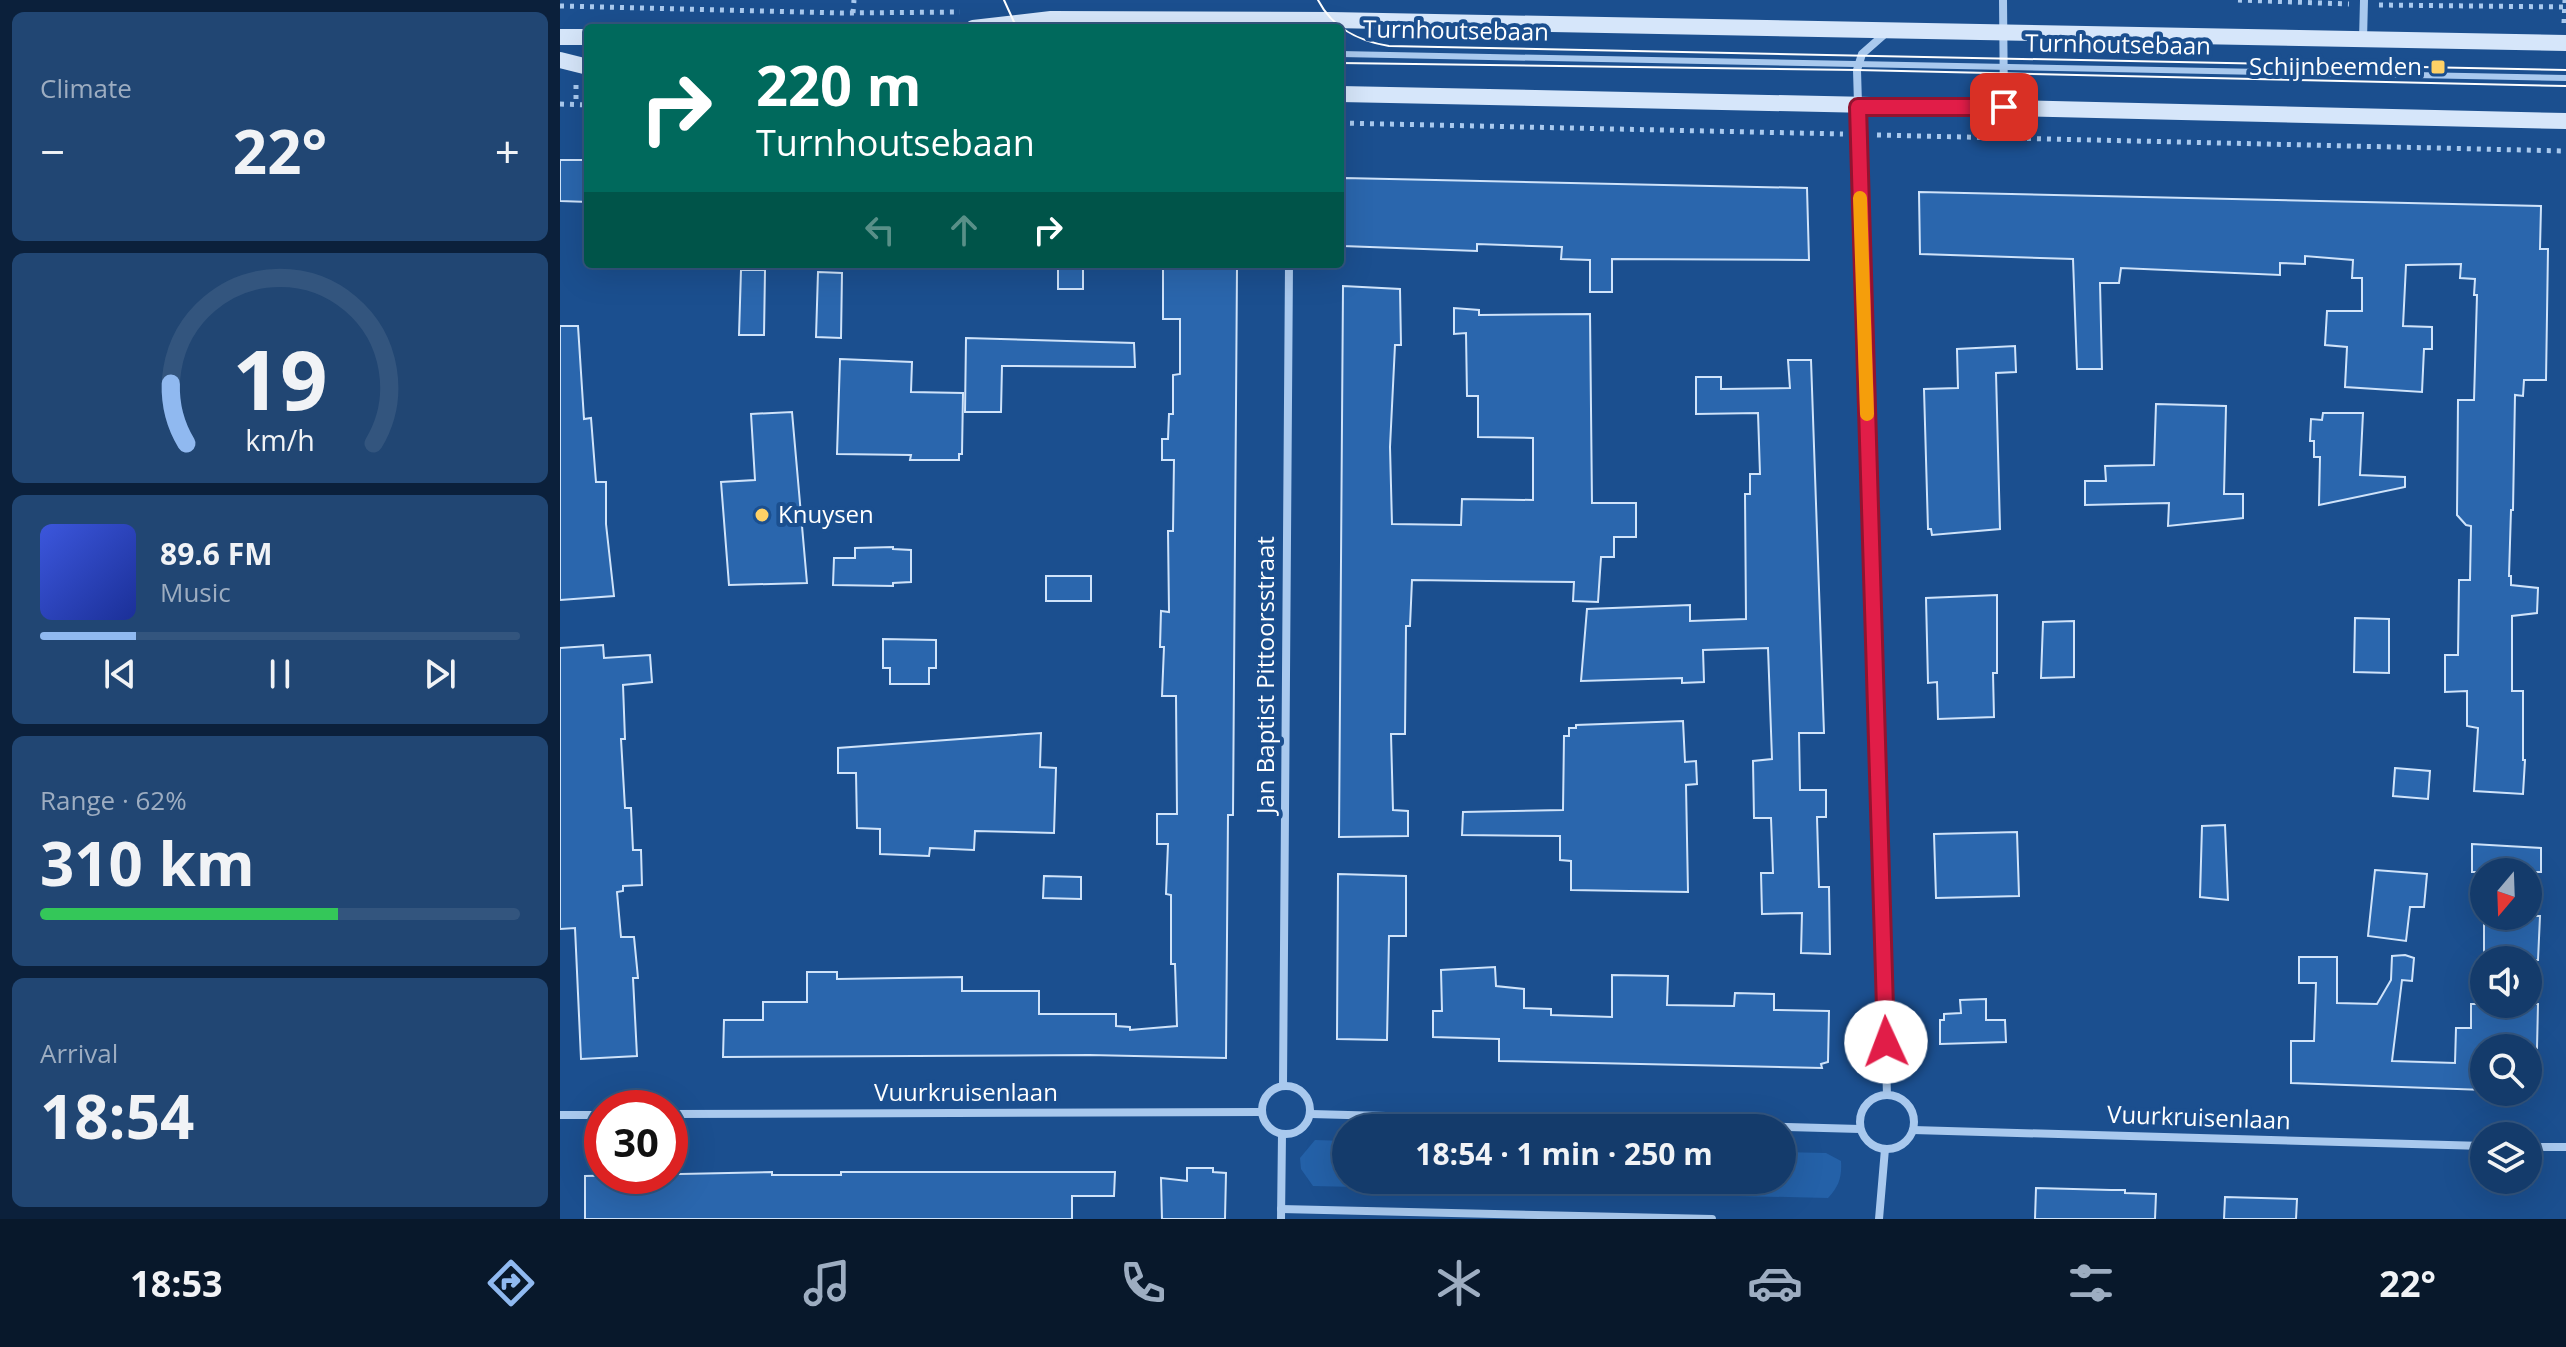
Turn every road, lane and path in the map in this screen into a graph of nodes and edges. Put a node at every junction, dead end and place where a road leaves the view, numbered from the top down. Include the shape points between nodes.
1 (854, 0) edge
2 (2003, 0) edge
3 (2238, 0) edge
4 (2364, 2) edge
5 (560, 6) edge
6 (576, 6) dead end
7 (2566, 7) edge
8 (853, 13) dead end
9 (1002, 24) edge
10 (1891, 29) junction
11 (2005, 32) junction
12 (560, 37) edge
13 (584, 37) edge
14 (2363, 41) junction
15 (2566, 43) edge
16 (1344, 54) edge
17 (560, 60) edge
18 (1860, 63) junction
19 (584, 66) edge
20 (2005, 66) junction
21 (2566, 78) edge
22 (1344, 94) edge
23 (560, 104) edge
24 (584, 105) edge
25 (1858, 107) junction
26 (2004, 107) junction
27 (2566, 121) edge
28 (1344, 123) edge
29 (1859, 134) junction
30 (2566, 151) edge
31 (1289, 268) edge
32 (1283, 1086) junction
33 (1887, 1095) junction
34 (1262, 1112) junction
35 (688, 1114) edge
36 (1311, 1114) junction
37 (560, 1115) edge
38 (584, 1115) edge
39 (1860, 1129) junction
40 (1913, 1130) junction
41 (1282, 1134) junction
42 (2470, 1146) edge
43 (2542, 1147) edge
44 (2566, 1147) edge
45 (1885, 1149) junction
46 (1281, 1209) junction
47 (1281, 1219) edge
48 (1712, 1219) edge
49 (1879, 1219) edge

1 - 8 path
2 - 11 street
3 - 4 path
4 - 7 path
4 - 14 street
5 - 6 path
9 - 10 main road, Turnhoutsebaan via 1084,19 1331,20
10 - 11 main road, Turnhoutsebaan
10 - 18 street via 1862,54
11 - 14 main road, Turnhoutsebaan
11 - 20 street, Turnhoutsebaan
12 - 13 main road
14 - 15 main road, Turnhoutsebaan
16 - 18 lane, Turnhoutsebaan
17 - 19 main road
18 - 20 lane, Turnhoutsebaan
18 - 25 street
20 - 21 lane, Turnhoutsebaan
20 - 26 street, Turnhoutsebaan
22 - 25 main road
23 - 24 path
25 - 26 main road
25 - 29 street
26 - 27 main road
28 - 29 path
29 - 30 path
29 - 33 street
31 - 32 street, Jan Baptist Pittoorsstraat
32 - 34 street via 1265,1098
32 - 36 street via 1307,1096
33 - 39 street via 1862,1109
33 - 40 street via 1911,1110
34 - 35 street, Vuurkruisenlaan
34 - 41 street via 1268,1127
36 - 39 street
36 - 41 street via 1304,1127
37 - 38 street
39 - 45 street via 1869,1143
40 - 42 street, Vuurkruisenlaan
40 - 45 street via 1902,1144
41 - 46 street
43 - 44 street
45 - 49 street
46 - 47 street
46 - 48 street

